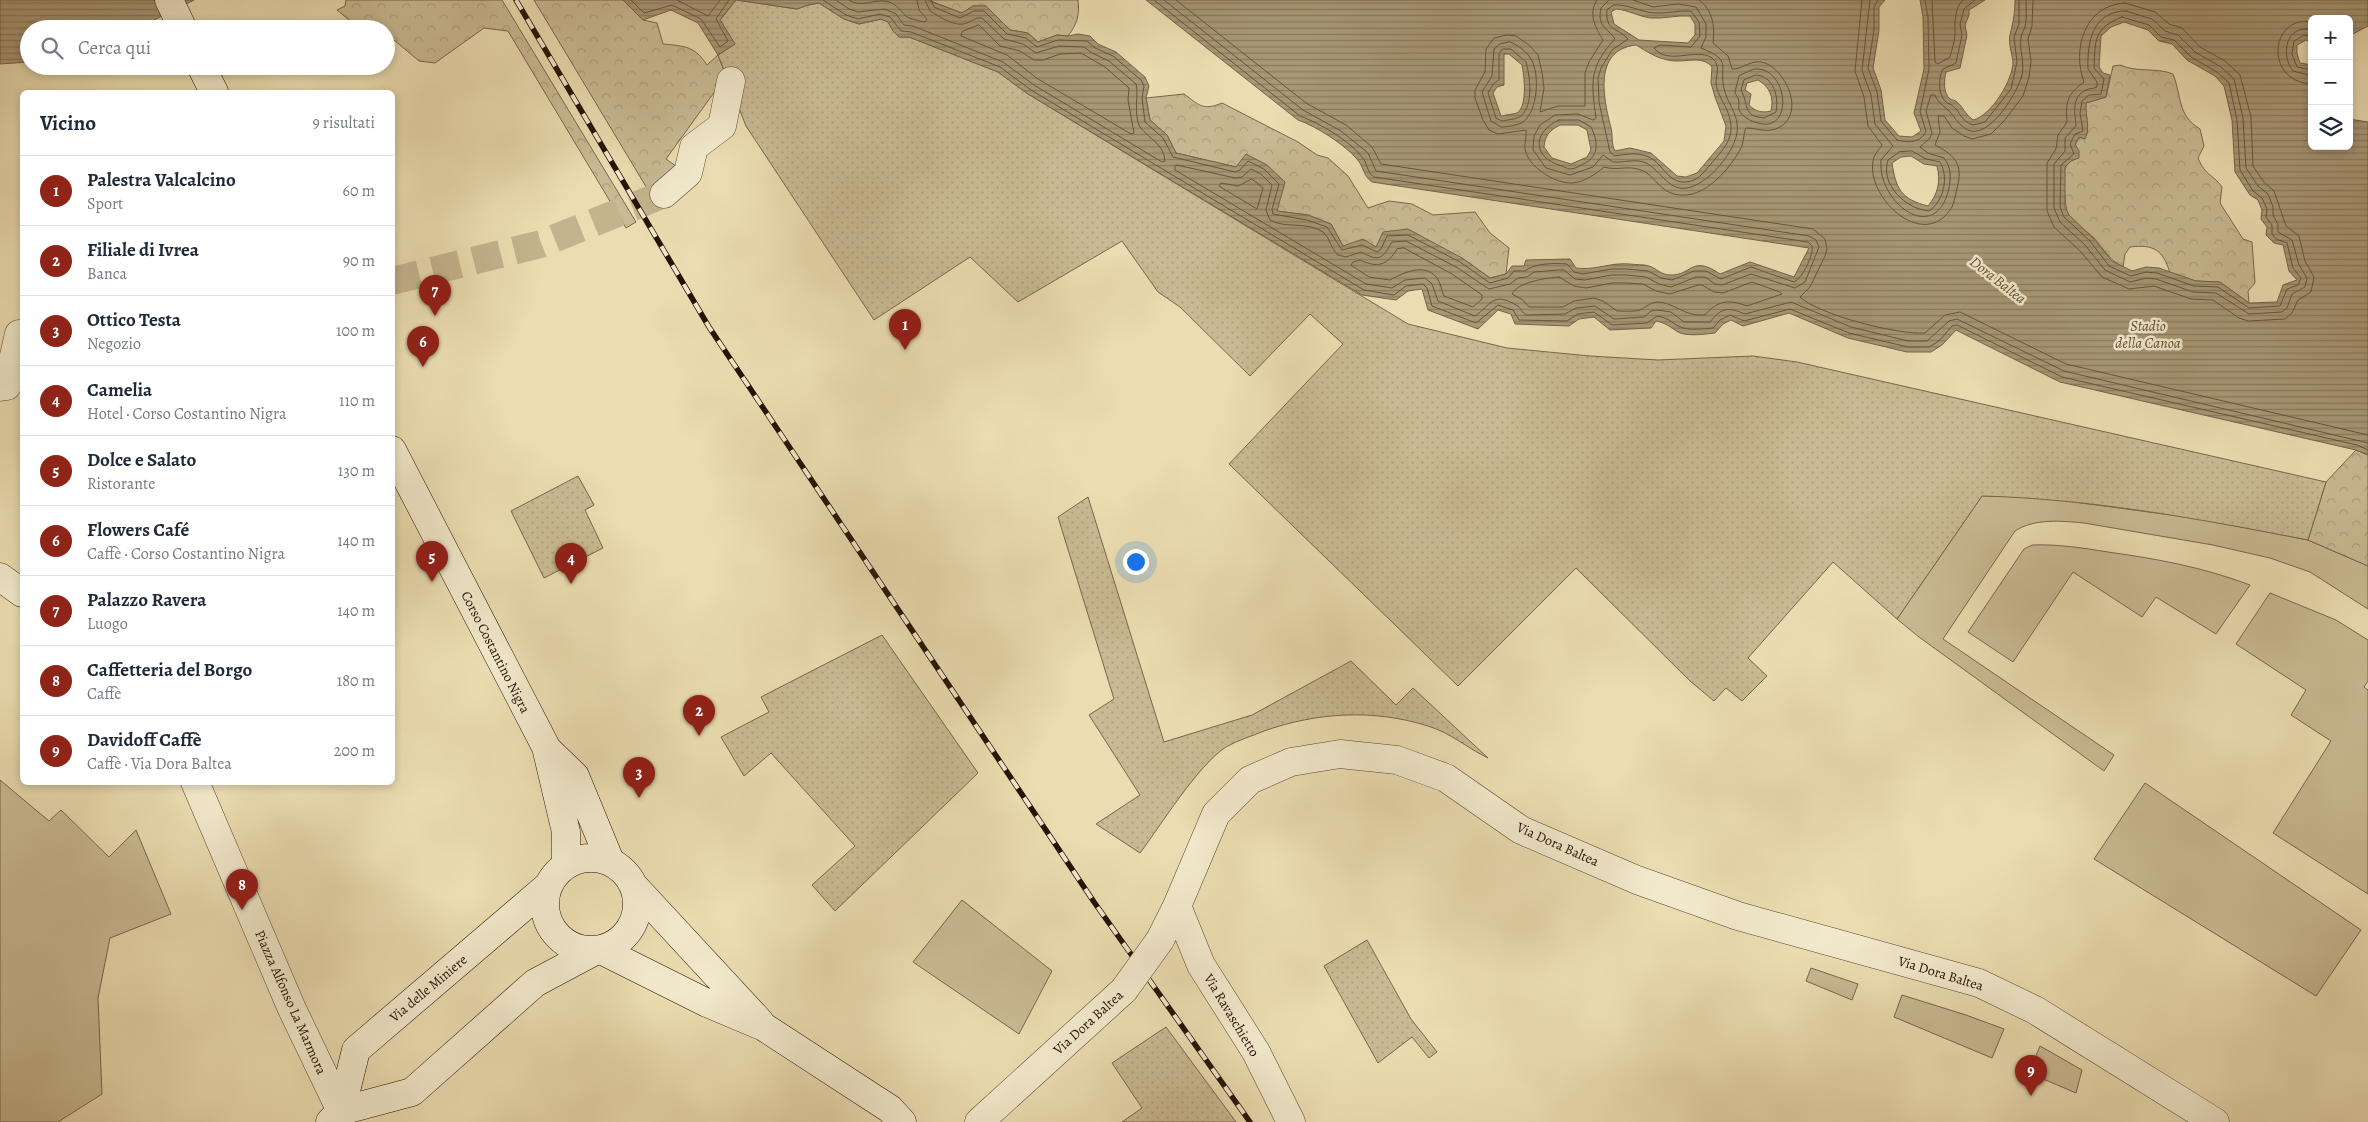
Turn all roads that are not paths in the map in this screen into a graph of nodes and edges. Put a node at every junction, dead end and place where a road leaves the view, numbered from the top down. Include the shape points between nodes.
1 (169, 0) edge
2 (179, 20) edge
3 (206, 75) edge
4 (731, 82) dead end
5 (213, 90) edge
6 (664, 194) tunnel mouth
7 (19, 334) dead end
8 (0, 387) edge
9 (395, 456) edge
10 (0, 577) edge
11 (20, 592) edge
12 (546, 747) junction
13 (197, 785) edge
14 (610, 861) junction
15 (557, 875) junction
16 (634, 886) junction
17 (1177, 906) junction
18 (598, 950) junction
19 (764, 1027) junction
20 (335, 1117) edge
21 (2202, 1119) edge
22 (902, 1122) edge
23 (979, 1122) edge
24 (1291, 1122) edge

1 - 2 street
3 - 5 street
4 - 6 street via 722,126 694,147 688,174
7 - 8 street via 7,386
9 - 12 street, Corso Costantino Nigra
10 - 11 street
12 - 14 street, Corso Costantino Nigra via 575,776
12 - 15 street, Corso Costantino Nigra via 566,832
13 - 20 street, Piazza Alfonso La Marmora
14 - 15 street via 584,858
14 - 16 street via 622,868
15 - 18 street via 545,908 548,921 556,934 574,946
15 - 20 street, Via delle Miniere via 356,1050
16 - 18 street via 637,909 634,922 617,942
16 - 19 street
17 - 21 street, Via Dora Baltea via 1216,814 1250,780 1291,762 1340,754 1397,760 1446,778 1521,830 1637,880 1738,916 1979,983 2035,1010
17 - 23 street, Via Dora Baltea, bridge via 1160,940 1124,990
17 - 24 street, Via Ravaschietto via 1201,965 1256,1052
18 - 19 street
18 - 20 street via 534,983 412,1092
19 - 22 street via 890,1110

